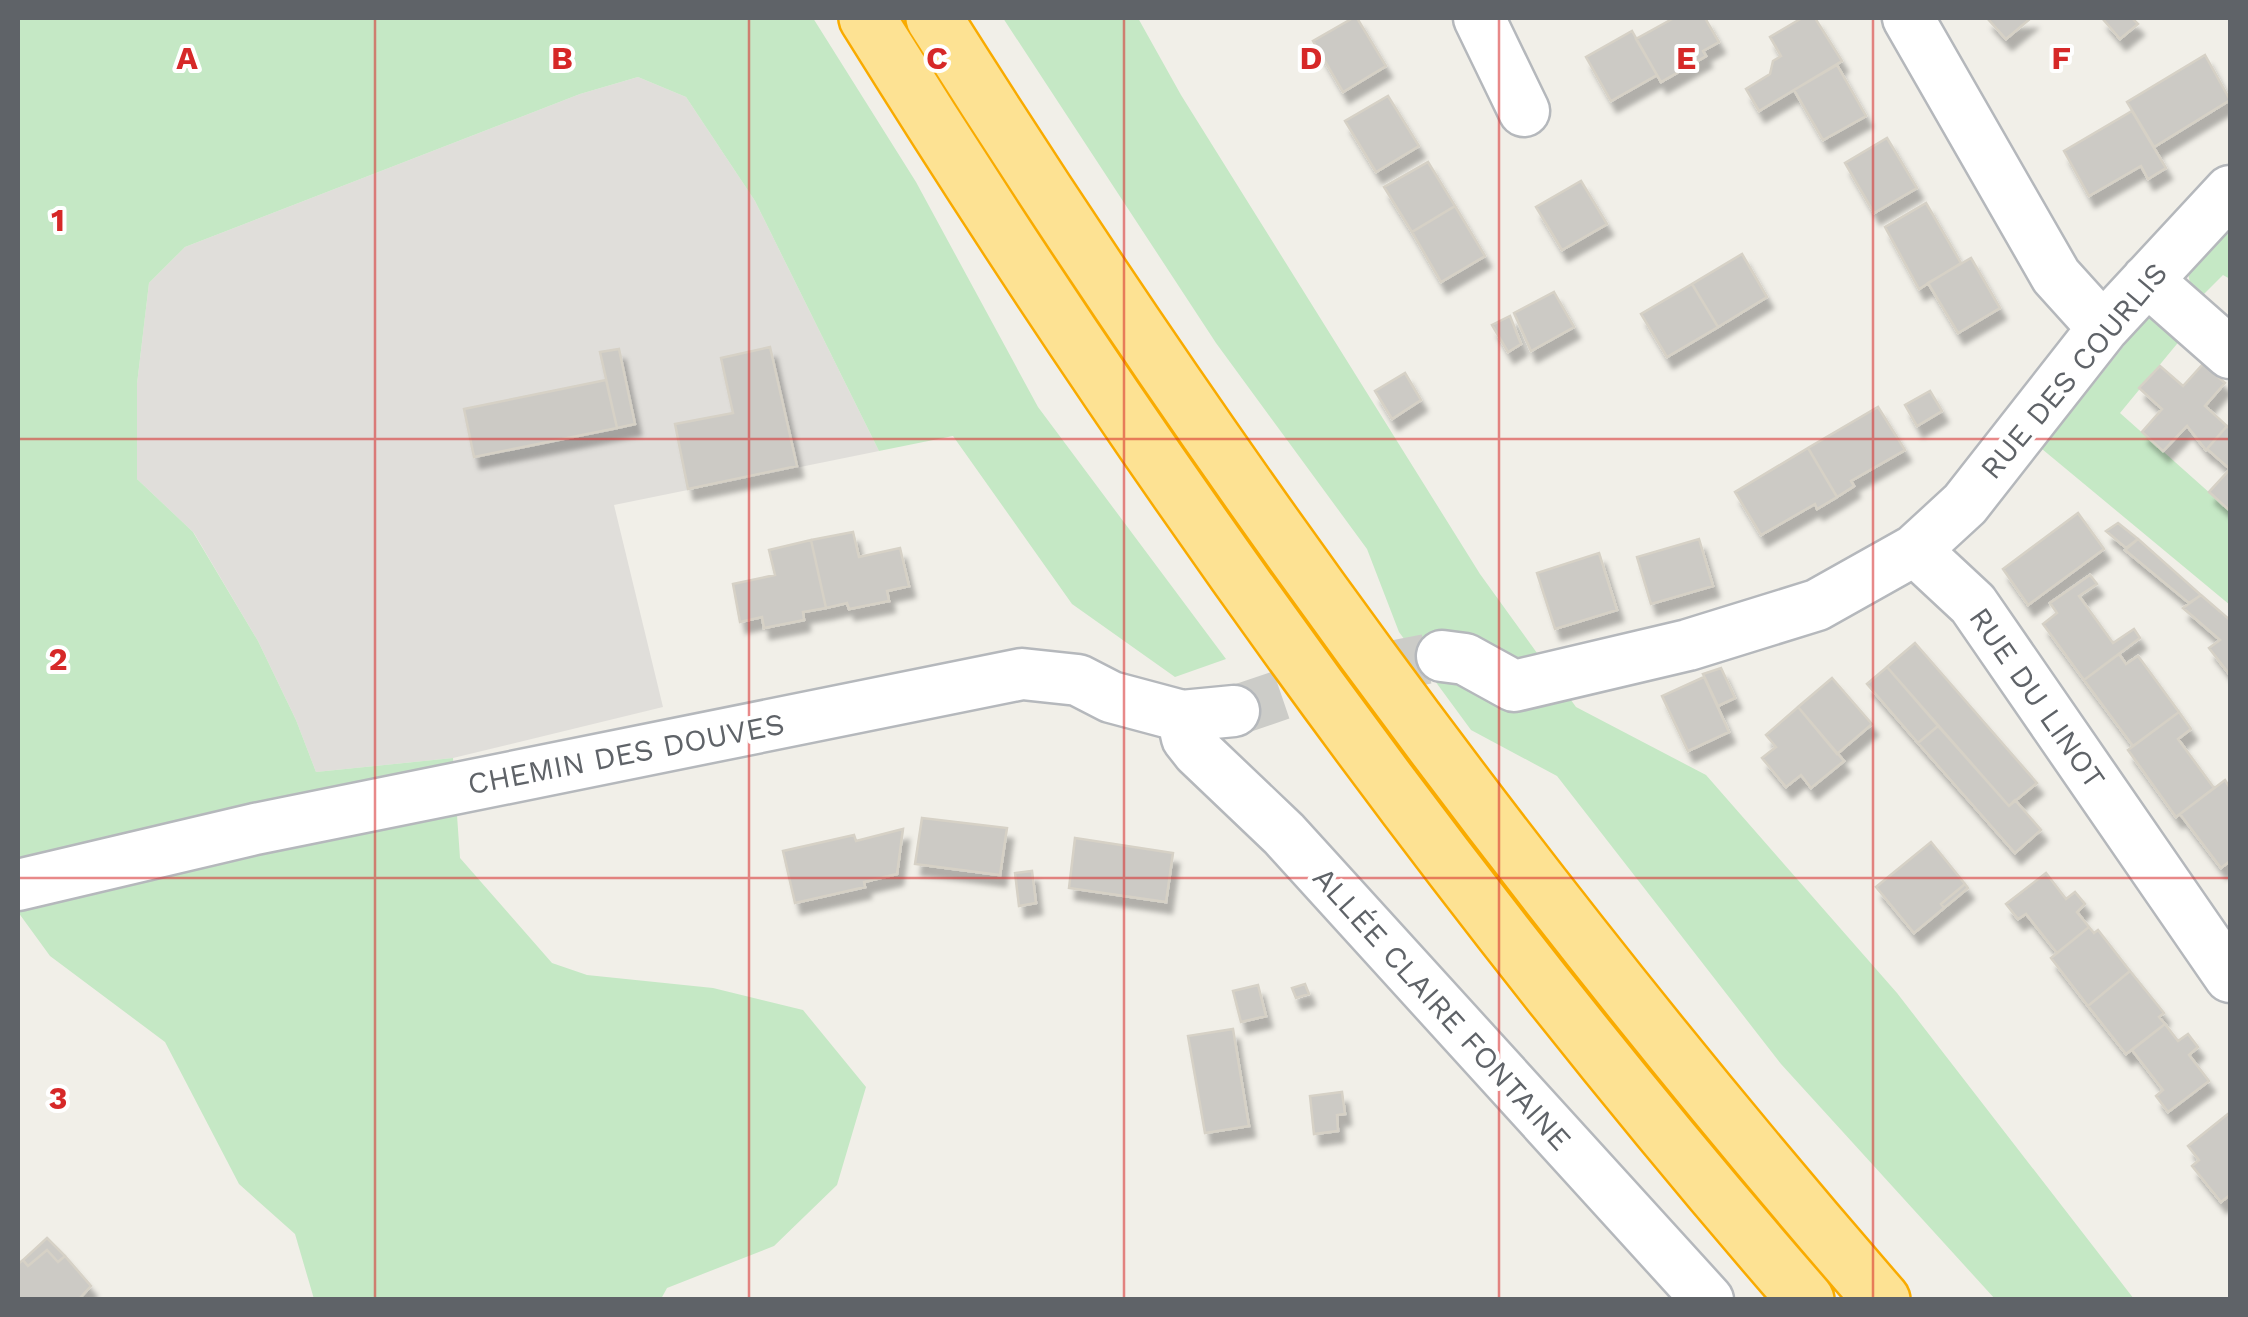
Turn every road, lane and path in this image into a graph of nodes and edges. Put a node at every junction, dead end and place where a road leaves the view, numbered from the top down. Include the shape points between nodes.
1 (867, 18) edge
2 (934, 18) edge
3 (1479, 18) edge
4 (1908, 18) edge
5 (1524, 111) dead end
6 (2230, 191) edge
7 (2146, 280) junction
8 (2103, 328) junction
9 (2230, 352) edge
10 (1916, 550) junction
11 (1442, 656) tunnel mouth
12 (1234, 711) tunnel mouth
13 (1182, 716) junction
14 (18, 886) edge
15 (2230, 978) edge
16 (1708, 1300) edge
17 (1806, 1300) edge
18 (1882, 1300) edge

1 - 17 highway via 1106,388 1314,683 1546,988
2 - 18 highway via 1145,344 1398,702 1710,1100
3 - 5 street
4 - 8 street via 2056,276
6 - 7 street, RUE DES COURLIS
7 - 8 street, RUE DES COURLIS
7 - 9 street
8 - 10 street, RUE DES COURLIS via 1965,504
10 - 11 street via 1817,605 1514,686 1465,659
10 - 15 street, RUE DU LINOT via 1973,604
12 - 13 street, CHEMIN DES DOUVES
13 - 14 street, CHEMIN DES DOUVES via 1111,697 1078,680 1022,674 255,829
13 - 16 street, ALLÉE CLAIRE FONTAINE via 1198,752 1284,834

